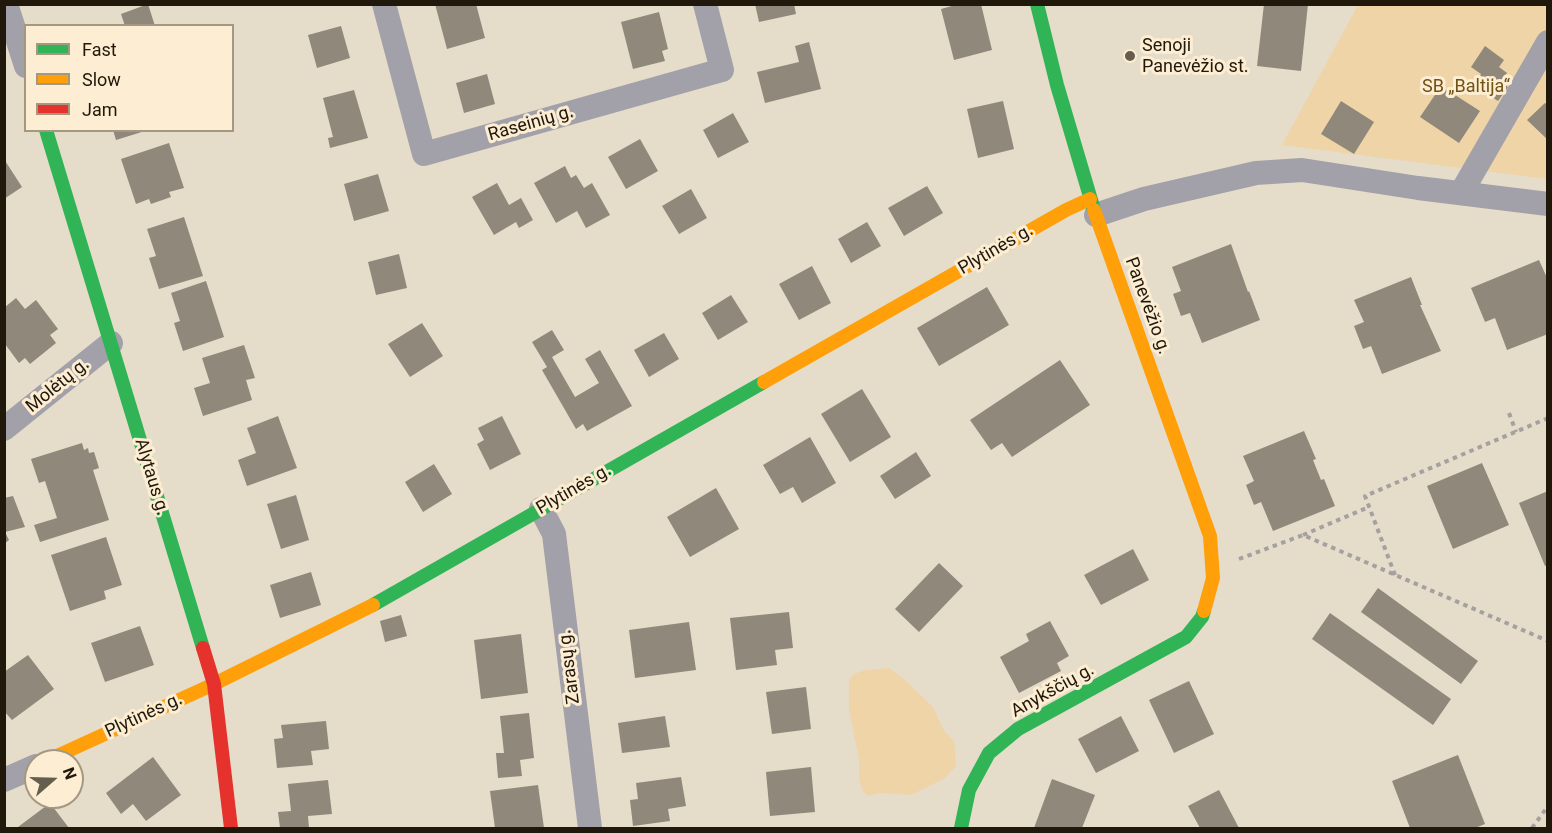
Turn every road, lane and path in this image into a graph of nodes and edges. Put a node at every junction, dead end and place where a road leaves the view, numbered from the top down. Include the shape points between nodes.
1 (6, 4) edge
2 (384, 4) edge
3 (705, 4) edge
4 (1037, 4) edge
5 (1548, 42) edge
6 (18, 64) edge
7 (47, 132) edge
8 (1461, 193) junction
9 (1548, 204) edge
10 (1093, 207) junction
11 (111, 343) junction
12 (1509, 413) dead end
13 (1548, 418) edge
14 (4, 429) edge
15 (1516, 432) junction
16 (1369, 507) junction
17 (541, 509) junction
18 (1302, 535) junction
19 (1232, 562) dead end
20 (1395, 575) junction
21 (1202, 617) joint
22 (1548, 640) edge
23 (214, 684) junction
24 (72, 749) edge
25 (24, 771) edge
26 (4, 780) edge
27 (1548, 806) edge
28 (231, 828) edge
29 (590, 828) edge
30 (961, 828) edge
31 (1532, 828) edge

1 - 6 street
2 - 3 street, Raseinių g. via 424,154 722,70
4 - 10 street, Panevėžio g.
5 - 8 street
7 - 11 street, Alytaus g.
8 - 9 street
8 - 10 street via 1302,170 1256,173
10 - 17 street, Plytinės g. via 1066,210
10 - 21 street, Panevėžio g. via 1210,536 1213,578
11 - 14 street, Molėtų g.
11 - 23 street, Alytaus g.
12 - 15 path
13 - 15 path
15 - 16 path via 1365,496
16 - 18 path
16 - 20 path
17 - 23 street, Plytinės g. via 378,602
17 - 29 street, Zarasų g. via 554,534
18 - 19 path
18 - 20 path
20 - 22 path
21 - 30 street, Anykščių g. via 1186,637 1018,729 989,753 969,790
23 - 24 street, Plytinės g.
23 - 28 street, Alytaus g.
25 - 26 street
27 - 31 path

